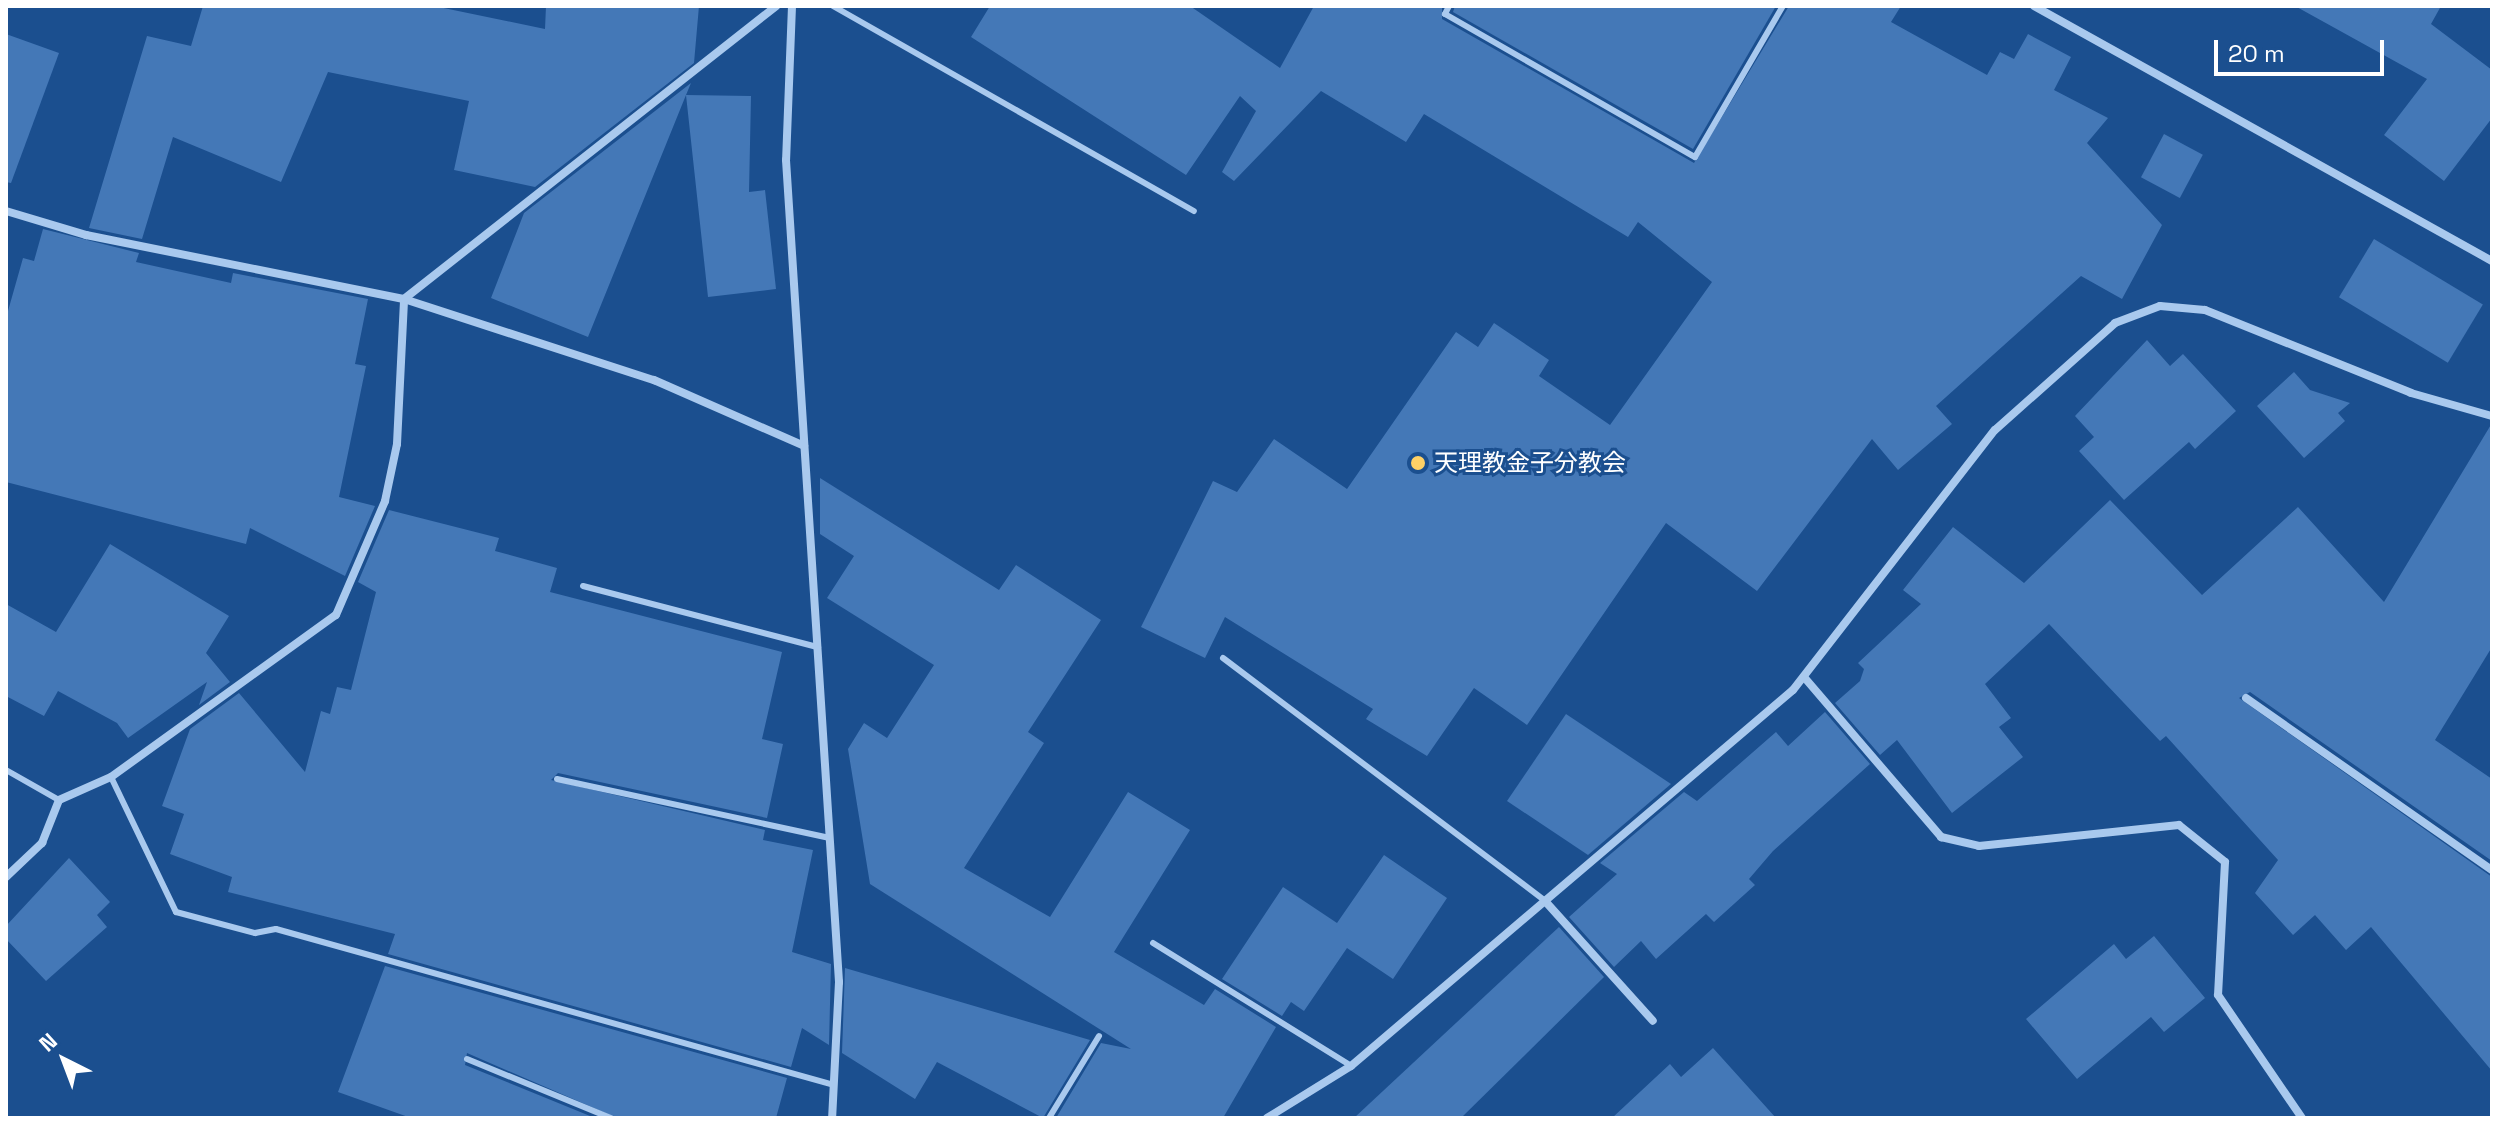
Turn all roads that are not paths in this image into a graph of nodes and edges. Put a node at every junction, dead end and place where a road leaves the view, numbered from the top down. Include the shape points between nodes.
1 (777, 6) edge
2 (792, 6) edge
3 (833, 6) edge
4 (1449, 6) edge
5 (1783, 6) edge
6 (2034, 6) edge
7 (6, 211) edge
8 (1194, 211) dead end
9 (2492, 261) edge
10 (404, 299) junction
11 (2492, 416) edge
12 (804, 446) junction
13 (583, 586) dead end
14 (818, 647) junction
15 (1223, 658) dead end
16 (1804, 677) junction
17 (2246, 698) dead end
18 (6, 770) edge
19 (111, 777) junction
20 (557, 779) dead end
21 (59, 800) junction
22 (830, 838) junction
23 (2492, 870) edge
24 (6, 877) edge
25 (1545, 901) junction
26 (1153, 943) dead end
27 (1653, 1021) dead end
28 (1099, 1036) dead end
29 (467, 1059) dead end
30 (1351, 1066) junction
31 (835, 1085) junction
32 (833, 1116) edge
33 (611, 1118) edge
34 (845, 1118) edge
35 (1049, 1118) edge
36 (1267, 1118) edge
37 (2302, 1118) edge

1 - 10 street
2 - 12 street via 786,160
3 - 8 lane
4 - 5 lane via 1445,14 1695,157
6 - 9 street
7 - 10 street via 86,235
10 - 12 street via 654,380
10 - 19 street via 397,444 385,501 336,615
11 - 16 street via 2411,393 2205,310 2160,306 2115,323 1995,430
12 - 14 street
13 - 14 lane
14 - 22 street
15 - 25 lane
16 - 25 street
16 - 37 street via 1941,837 1979,846 2179,825 2225,862 2218,995
17 - 23 street
18 - 21 lane
19 - 21 street
19 - 31 lane via 176,912 255,933 276,929
20 - 22 lane
21 - 24 street via 42,843
22 - 31 street via 839,982
25 - 27 street
25 - 30 street
26 - 30 lane
28 - 35 lane
29 - 33 lane
30 - 36 street
31 - 32 street
32 - 34 street

